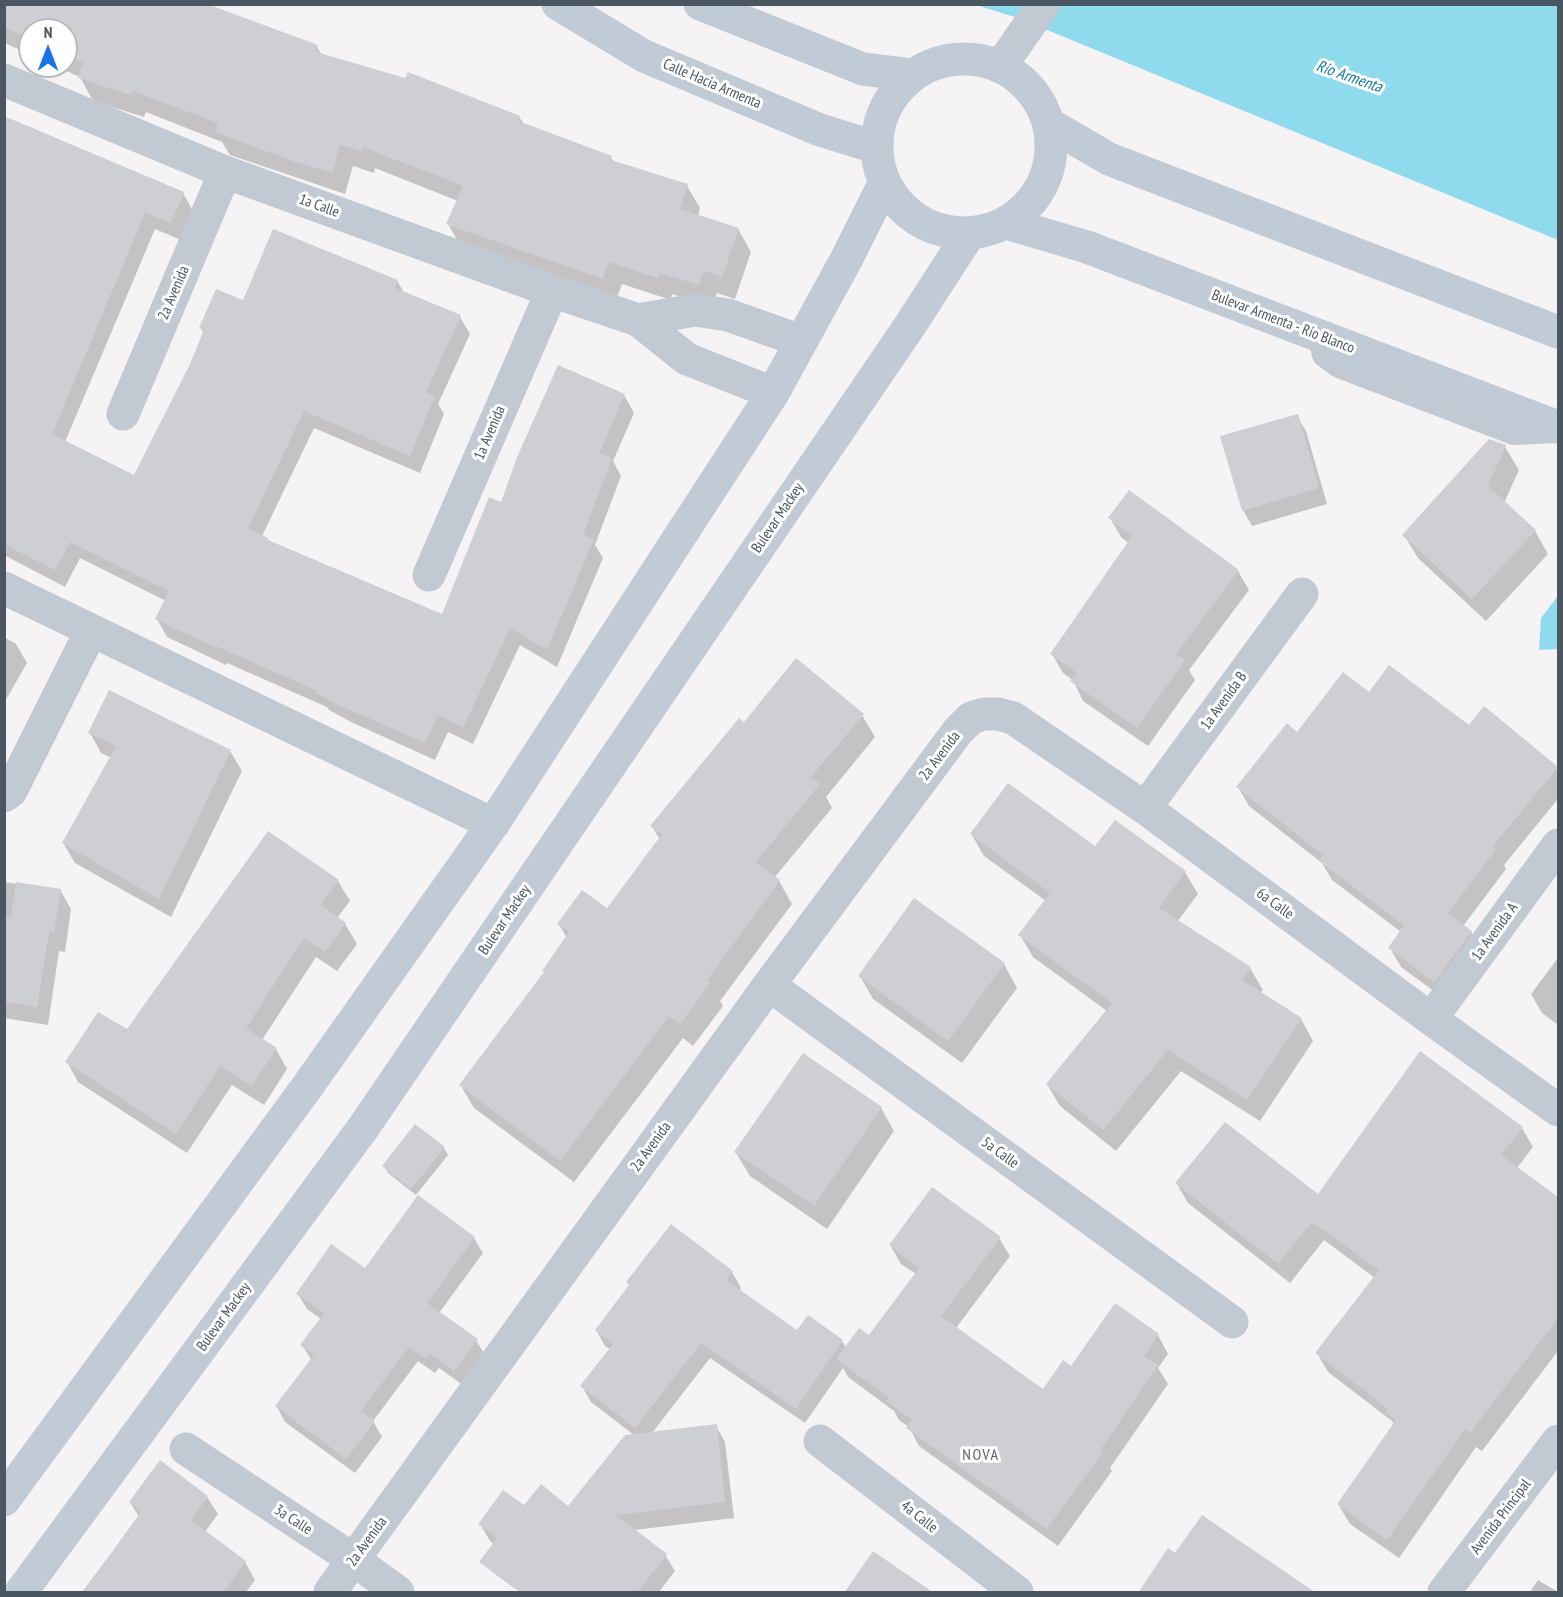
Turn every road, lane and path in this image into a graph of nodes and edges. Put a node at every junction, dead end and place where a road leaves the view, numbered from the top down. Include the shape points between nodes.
1 (558, 4) edge
2 (700, 4) edge
3 (1044, 4) edge
4 (1000, 67) junction
5 (912, 75) junction
6 (4, 80) edge
7 (1049, 124) junction
8 (875, 147) junction
9 (225, 172) junction
10 (884, 184) junction
11 (1006, 224) junction
12 (969, 234) junction
13 (552, 291) junction
14 (638, 320) junction
15 (1558, 332) edge
16 (801, 341) junction
17 (773, 393) junction
18 (123, 414) dead end
19 (1558, 429) edge
20 (429, 575) dead end
21 (4, 588) edge
22 (1302, 594) dead end
23 (91, 631) junction
24 (984, 714) joint
25 (4, 796) edge
26 (1145, 808) junction
27 (493, 824) junction
28 (1558, 845) edge
29 (769, 985) junction
30 (1431, 1019) junction
31 (1558, 1110) edge
32 (1232, 1322) dead end
33 (820, 1441) dead end
34 (1558, 1441) edge
35 (186, 1449) dead end
36 (4, 1500) edge
37 (354, 1560) junction
38 (21, 1593) edge
39 (330, 1593) edge
40 (398, 1593) edge
41 (1017, 1593) edge
42 (1444, 1593) edge

1 - 8 main road, Calle Hacia Armenta via 645,56 820,130
2 - 5 main road via 863,69
3 - 4 street
4 - 5 main road via 970,58 940,62
4 - 7 main road via 1031,89
5 - 8 main road via 892,95 879,120
6 - 9 street, 1a Calle
7 - 11 main road via 1050,162 1036,198
7 - 15 main road via 1109,159
8 - 10 main road
9 - 13 street, 1a Calle
9 - 18 street, 2a Avenida
10 - 12 main road via 919,222
10 - 16 main road
11 - 12 main road
11 - 19 main road, Bulevar Armenta - Río Blanco via 1087,247
12 - 38 main road, Bulevar Mackey via 363,1128
13 - 14 street, 1a Calle
13 - 20 street, 1a Avenida
14 - 16 street, 1a Calle via 695,310 728,315
14 - 17 street, 1a Calle via 687,359
16 - 17 main road
17 - 27 main road
21 - 23 street
22 - 26 street, 1a Avenida B
23 - 25 street via 11,791
23 - 27 street
24 - 26 street, 6a Calle via 1013,718
24 - 29 street, 2a Avenida via 971,718 958,731
26 - 30 street, 6a Calle
27 - 36 main road via 300,1096
28 - 30 street, 1a Avenida A
29 - 32 street, 5a Calle
29 - 37 street, 2a Avenida
30 - 31 street, 6a Calle
33 - 41 street, 4a Calle
34 - 42 street, Avenida Principal
35 - 37 street, 3a Calle
37 - 39 street, 2a Avenida
37 - 40 street, 3a Calle

